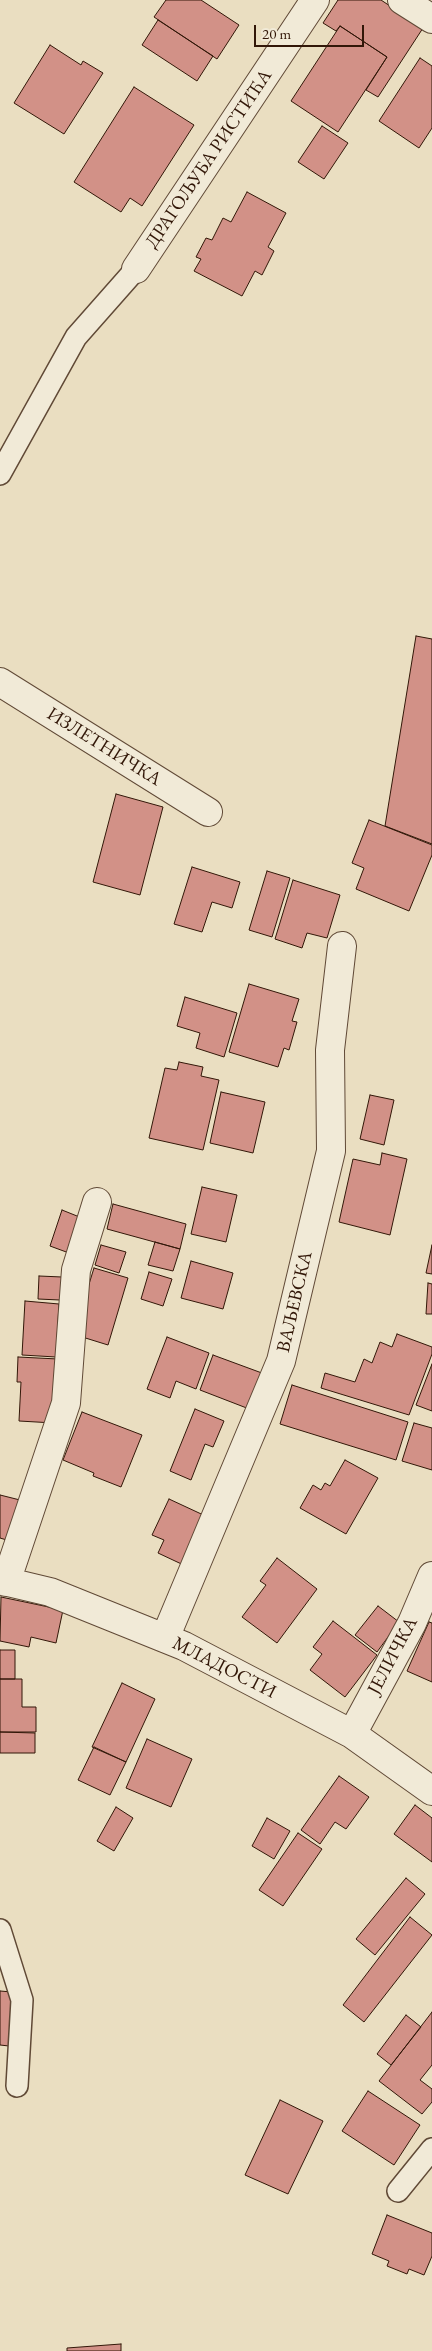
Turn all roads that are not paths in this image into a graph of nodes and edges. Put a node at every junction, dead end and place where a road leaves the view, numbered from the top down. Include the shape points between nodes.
1 (315, 0) edge
2 (402, 0) edge
3 (432, 19) edge
4 (136, 269) joint
5 (0, 474) edge
6 (0, 682) edge
7 (208, 812) dead end
8 (342, 946) dead end
9 (97, 1202) dead end
10 (432, 1576) edge
11 (3, 1581) edge
12 (164, 1638) junction
13 (352, 1734) junction
14 (432, 1791) edge
15 (0, 1930) edge
16 (17, 2086) dead end
17 (432, 2149) edge
18 (398, 2191) dead end

1 - 4 street, ДРАГОЉУБА РИСТИЋА
2 - 3 street
4 - 5 lane via 76,337
6 - 7 street, ИЗЛЕТНИЧКА
8 - 12 street, ВАЉЕВСКА via 330,1050 331,1151 281,1361
9 - 11 street via 76,1270 66,1403
10 - 13 street, ЈЕЛИЧКА via 412,1623
11 - 12 street, МЛАДОСТИ via 50,1592
12 - 13 street, МЛАДОСТИ
13 - 14 street, МЛАДОСТИ
15 - 16 lane via 22,2000
17 - 18 lane

